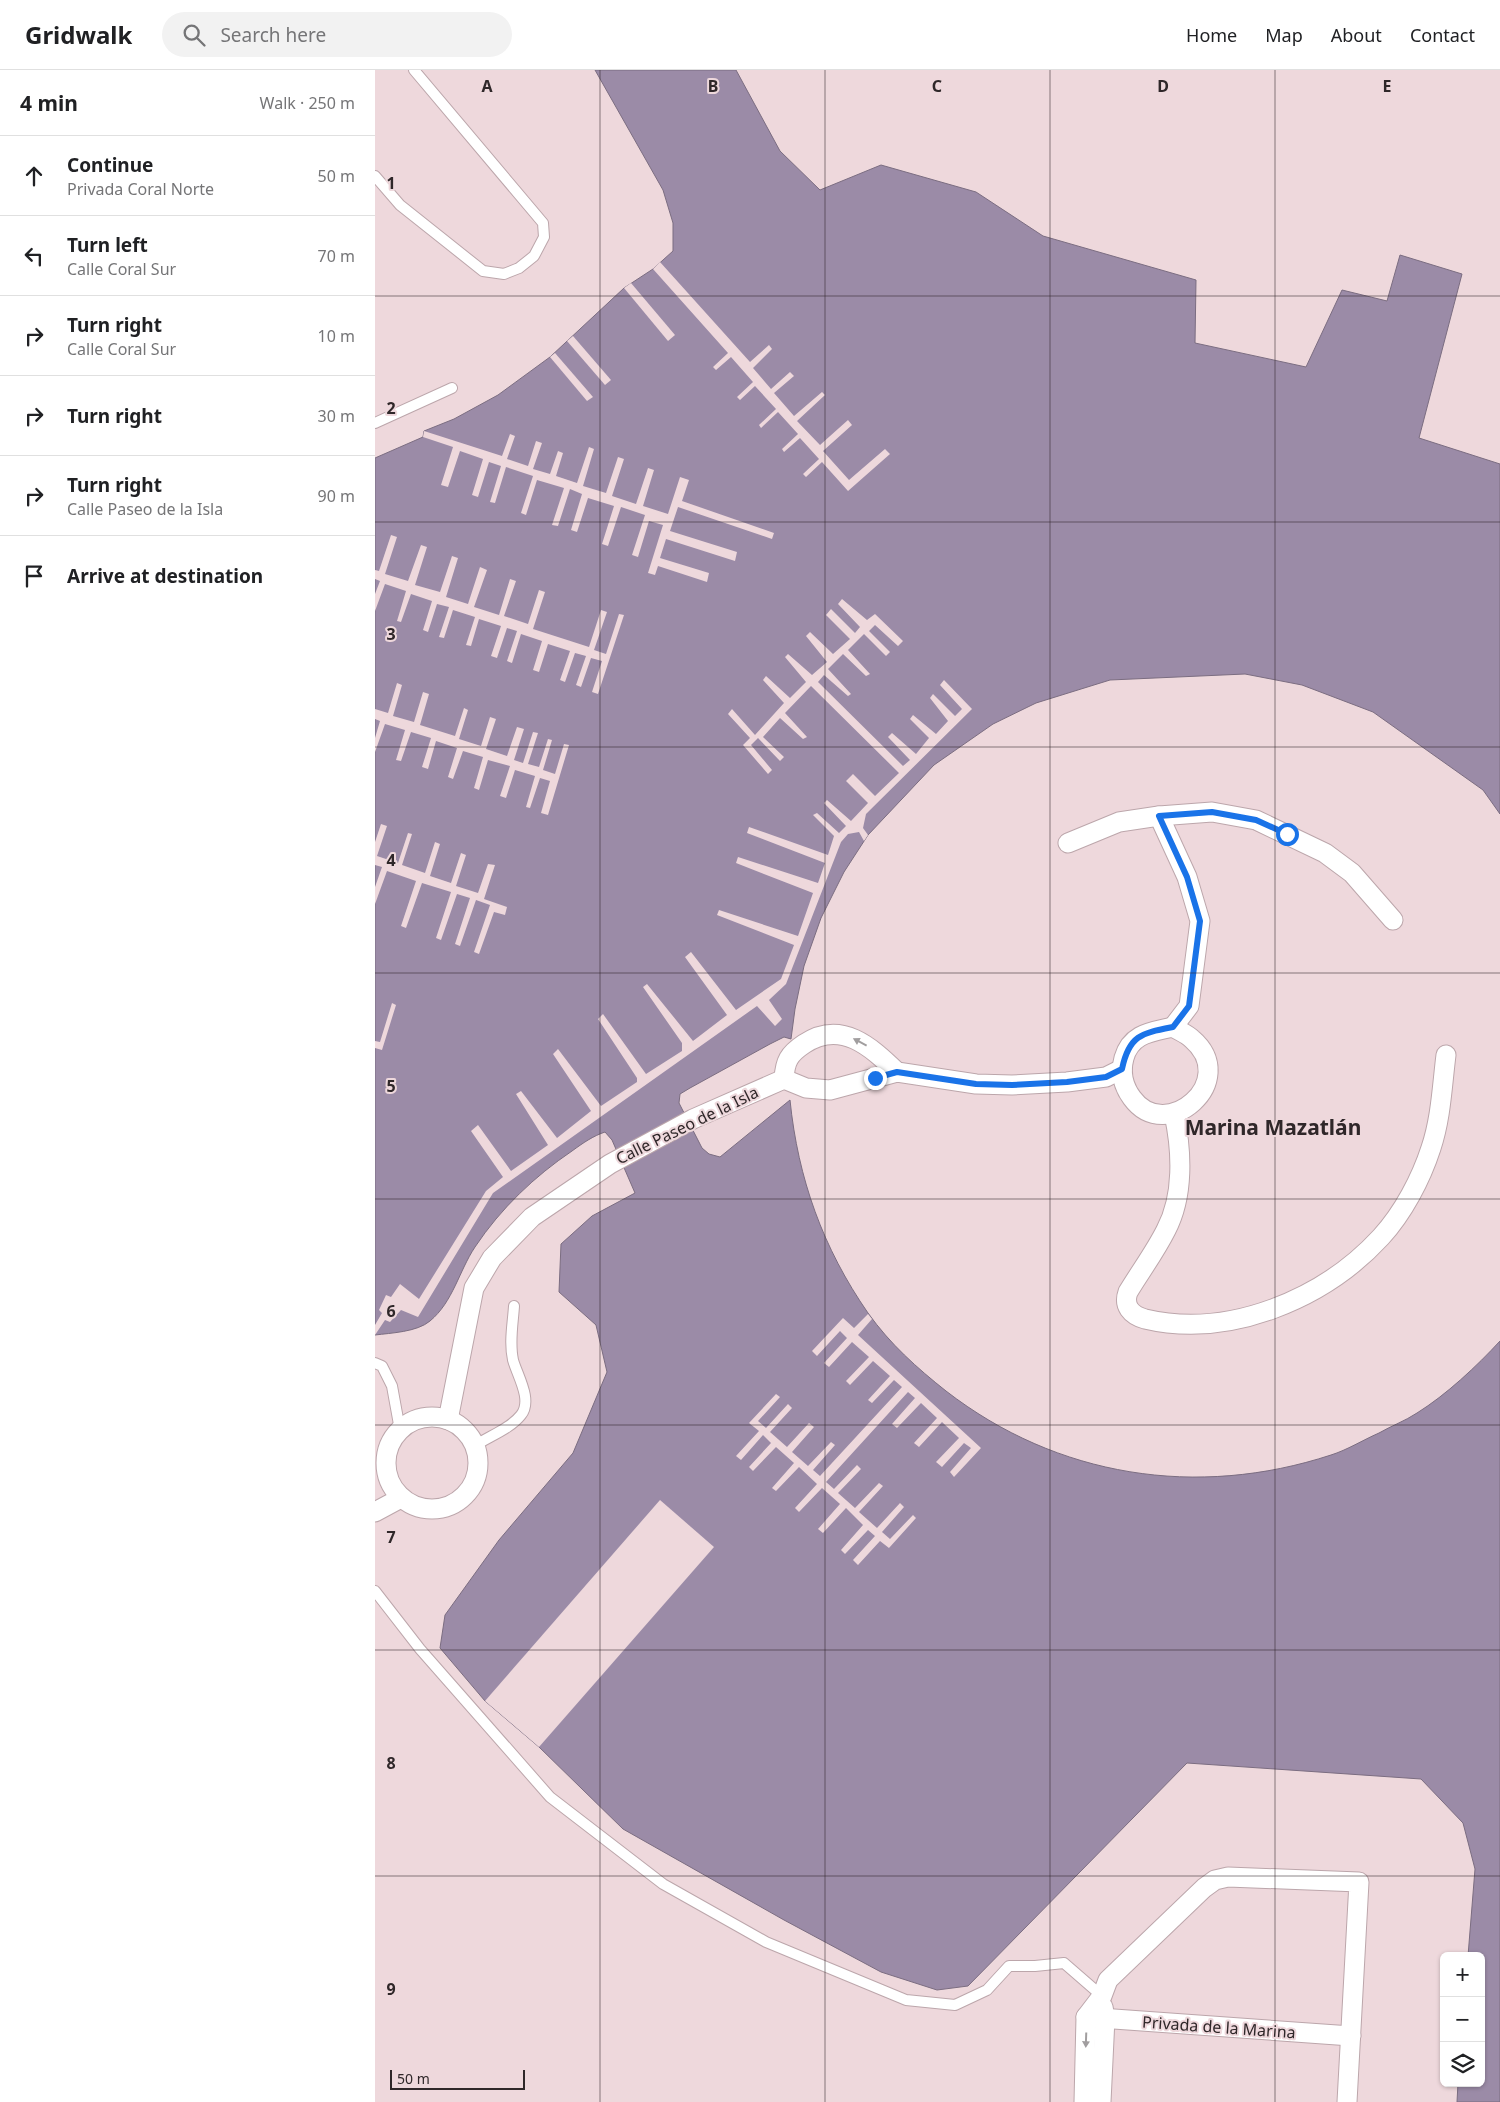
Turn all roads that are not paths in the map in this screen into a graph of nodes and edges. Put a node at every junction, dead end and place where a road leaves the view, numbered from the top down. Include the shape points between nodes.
1 (414, 70) edge
2 (375, 176) edge
3 (452, 388) dead end
4 (375, 423) edge
5 (1159, 816) junction
6 (1068, 843) dead end
7 (1393, 920) dead end
8 (1173, 1027) junction
9 (1446, 1055) dead end
10 (1122, 1069) junction
11 (897, 1072) junction
12 (784, 1079) junction
13 (1174, 1114) junction
14 (514, 1306) dead end
15 (375, 1363) edge
16 (448, 1420) junction
17 (399, 1430) junction
18 (476, 1445) junction
19 (381, 1481) edge
20 (401, 1498) junction
21 (375, 1512) edge
22 (375, 1591) edge
23 (1102, 1996) junction
24 (1096, 2018) junction
25 (1351, 2036) junction
26 (1084, 2102) edge
27 (1101, 2102) edge
28 (1347, 2102) edge

1 - 2 lane via 543,223 544,237 534,256 519,268 504,274 483,271 399,205
3 - 4 lane
5 - 6 street via 1119,822
5 - 7 street via 1212,812 1256,820 1325,853 1352,873
5 - 8 street via 1187,877 1200,921 1189,1006
8 - 10 street via 1141,1035 1131,1044
8 - 13 street via 1199,1046 1208,1068 1205,1085 1197,1100
9 - 13 street via 1440,1115 1431,1148 1418,1180 1381,1237 1348,1267 1309,1294 1269,1310 1227,1321 1191,1324 1137,1317 1128,1309 1125,1300 1167,1230 1177,1204 1179,1138
10 - 11 street via 1106,1077 1012,1085 976,1084
10 - 13 street via 1123,1081 1134,1101 1154,1112
11 - 12 street via 830,1090 806,1088
11 -> 12 street via 860,1041 831,1034 813,1038 792,1052 785,1066
12 - 16 street, Calle Paseo de la Isla via 693,1119 610,1164 532,1217 492,1258 475,1288
14 - 18 lane via 512,1352 525,1408 521,1416
15 - 17 lane via 382,1366 392,1386
16 - 17 street via 422,1418
16 - 18 street via 461,1426
17 - 19 street via 387,1452
18 - 20 street via 479,1466 476,1481 457,1503 443,1509 428,1510
19 - 20 street
20 - 21 street
22 - 23 lane via 420,1649 550,1797 663,1884 766,1942 906,2000 955,2005 987,1990 1009,1966 1064,1963
23 - 24 street
23 - 25 street via 1108,1980 1215,1880 1228,1877 1359,1882
24 - 25 street, Privada de la Marina
24 -> 26 street
24 - 27 street
25 - 28 street

